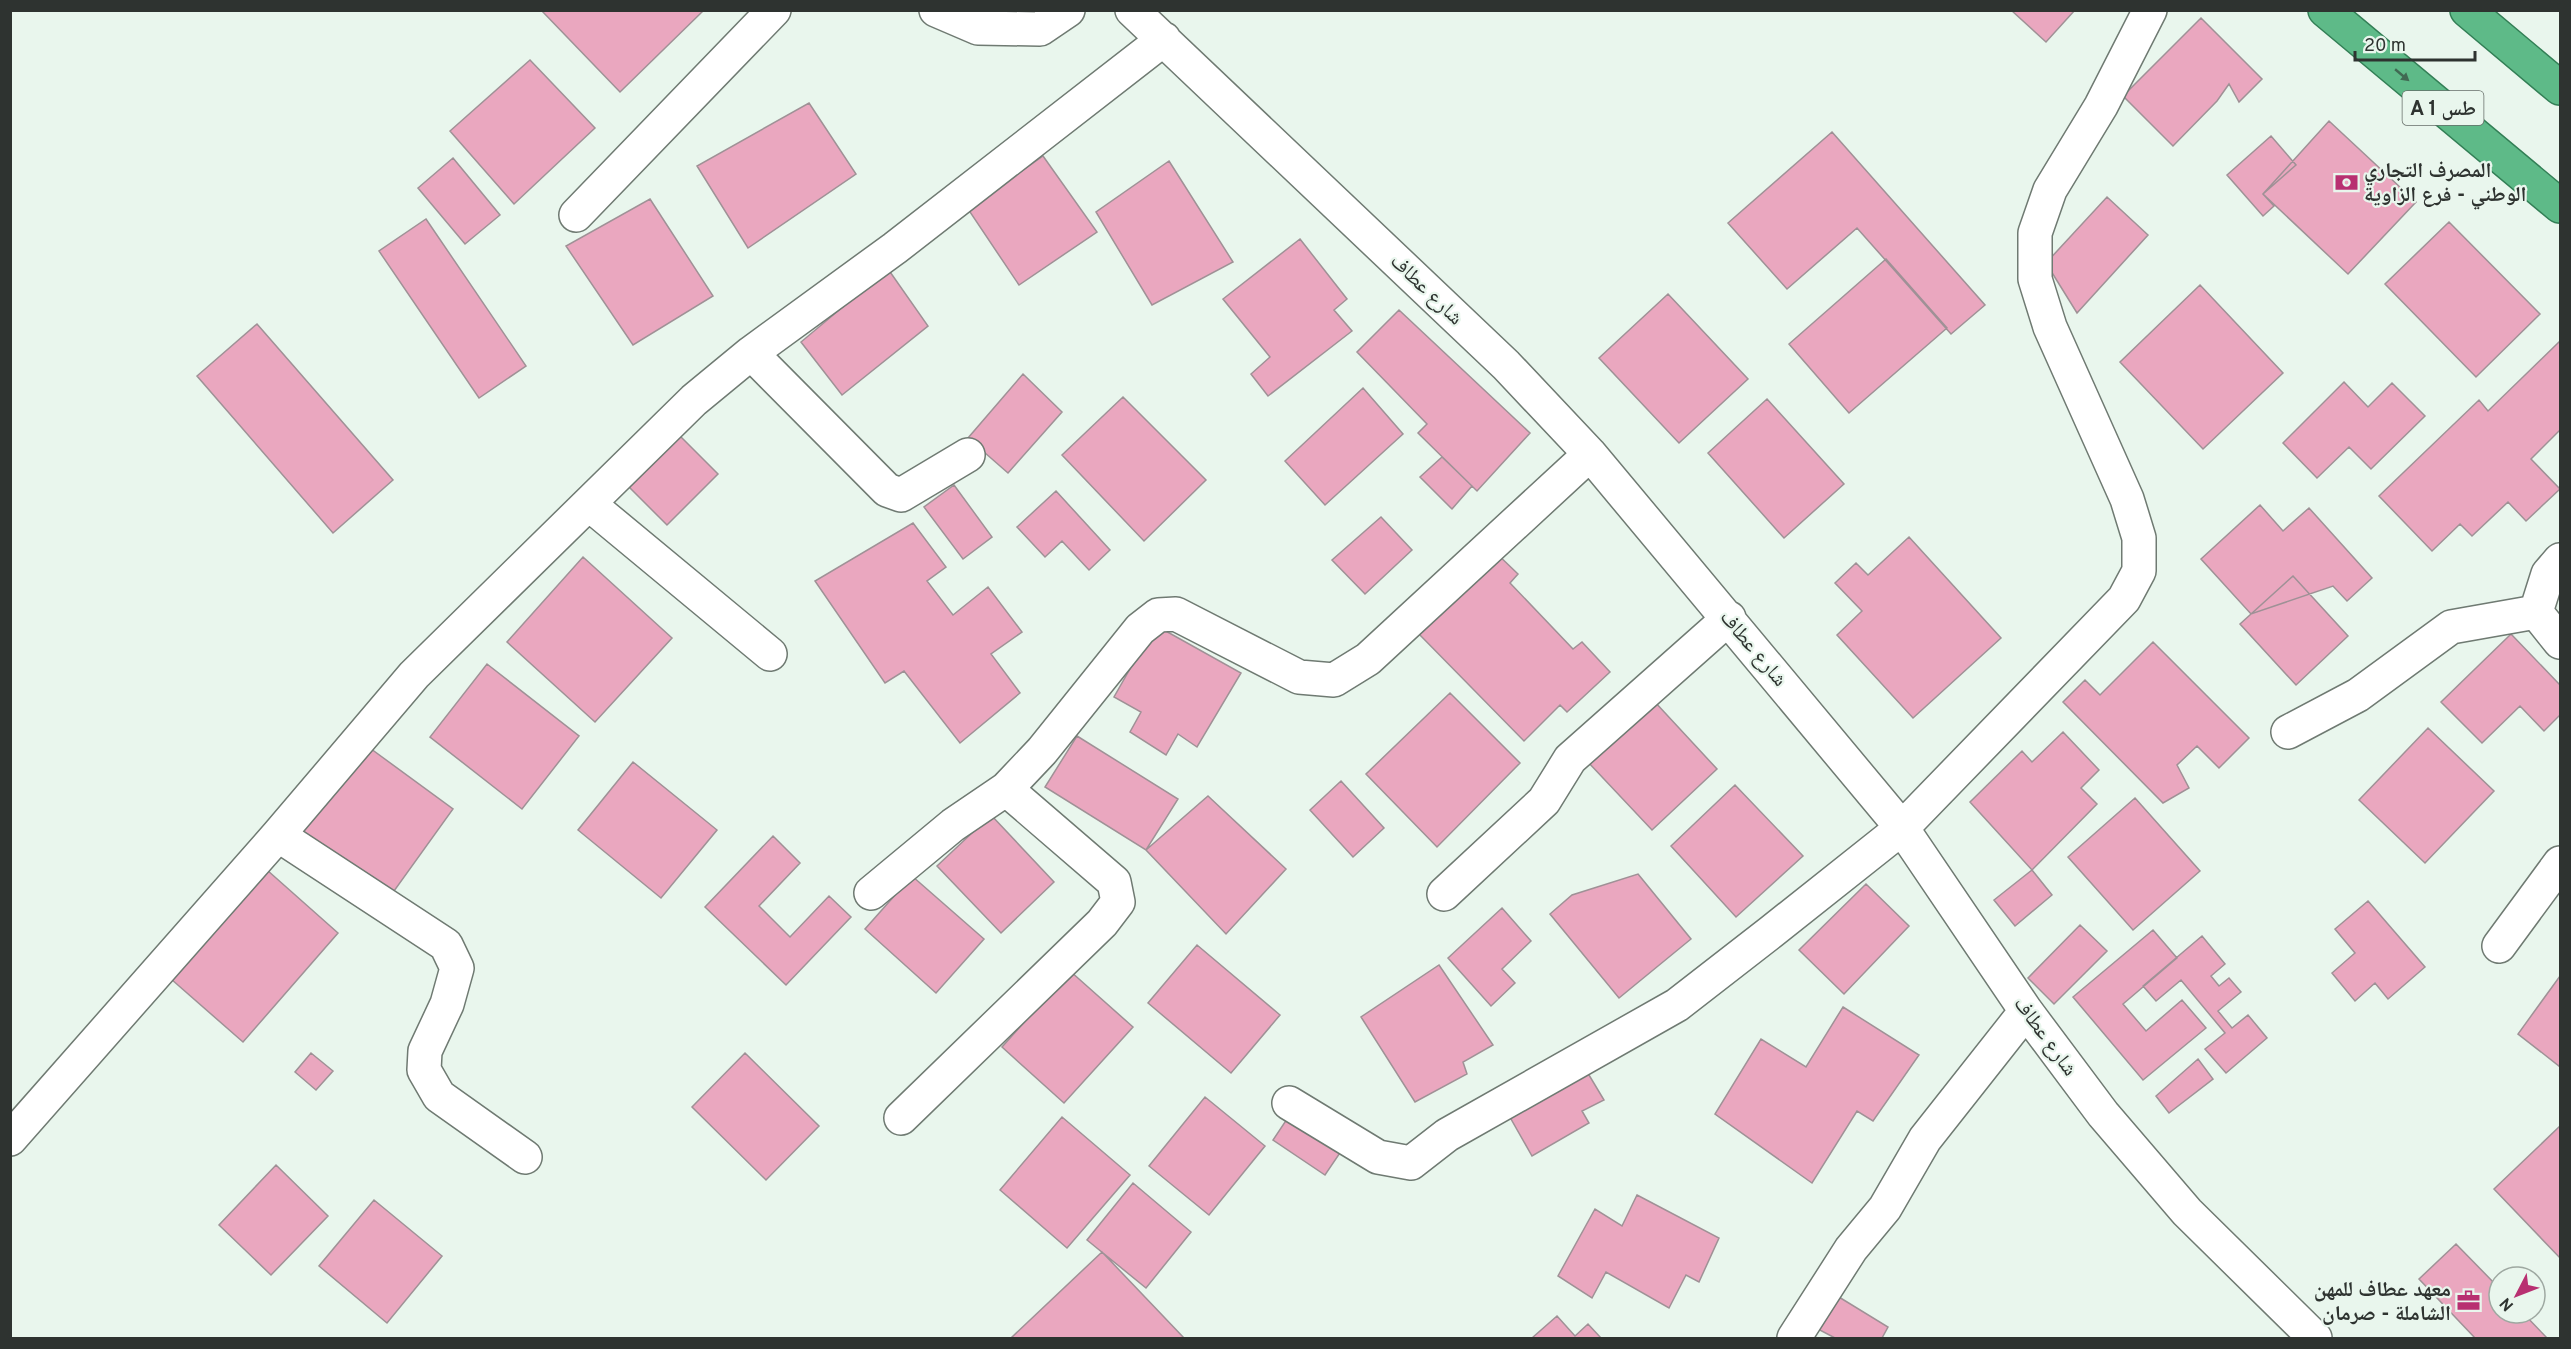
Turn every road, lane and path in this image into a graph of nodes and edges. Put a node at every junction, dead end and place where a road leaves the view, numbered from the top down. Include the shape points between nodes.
1 (774, 10) edge
2 (936, 10) edge
3 (1068, 10) edge
4 (1132, 10) edge
5 (2150, 10) edge
6 (2325, 10) edge
7 (2467, 10) edge
8 (1164, 39) junction
9 (2560, 88) edge
10 (2560, 206) edge
11 (576, 215) dead end
12 (752, 353) junction
13 (1590, 454) junction
14 (968, 455) dead end
15 (589, 504) junction
16 (2560, 560) edge
17 (2536, 612) junction
18 (1729, 618) junction
19 (2560, 642) edge
20 (770, 654) dead end
21 (2288, 732) dead end
22 (1006, 789) junction
23 (1902, 828) junction
24 (278, 835) junction
25 (2560, 863) edge
26 (871, 893) dead end
27 (1444, 894) dead end
28 (2499, 946) dead end
29 (2026, 1011) junction
30 (1289, 1103) dead end
31 (901, 1118) dead end
32 (10, 1139) edge
33 (525, 1157) dead end
34 (1794, 1338) edge
35 (2315, 1338) edge

1 - 11 street
2 - 3 street via 978,28 1040,29
4 - 8 street, شارع عطاف
5 - 23 street via 2101,106 2050,190 2035,233 2035,279 2050,327 2127,499 2139,538 2139,571 2124,599
6 -> 10 highway, A 1 طس
7 - 9 highway
8 - 12 street via 895,248
8 - 13 street, شارع عطاف via 1506,365
12 - 14 street via 887,490 901,495
12 - 15 street via 694,400
13 - 18 street, شارع عطاف
13 - 22 street via 1368,659 1334,680 1299,677 1176,614 1158,615 1140,629 1042,751
15 - 20 street
15 - 24 street via 414,675
16 - 17 street via 2548,574
17 - 19 street
17 - 21 street via 2451,627 2358,695
18 - 23 street, شارع عطاف
18 - 27 street via 1570,759 1544,801
22 - 26 street via 953,825
22 - 31 street via 1114,882 1118,902 1102,924
23 - 29 street, شارع عطاف
23 - 30 street via 1677,1005 1447,1135 1411,1163 1378,1157
24 - 32 street
24 - 33 street via 446,945 457,968 447,1004 425,1051 424,1070 439,1096
25 - 28 street
29 - 34 street via 1925,1139 1885,1208 1851,1249
29 - 35 street, شارع عطاف via 2103,1114 2187,1212

